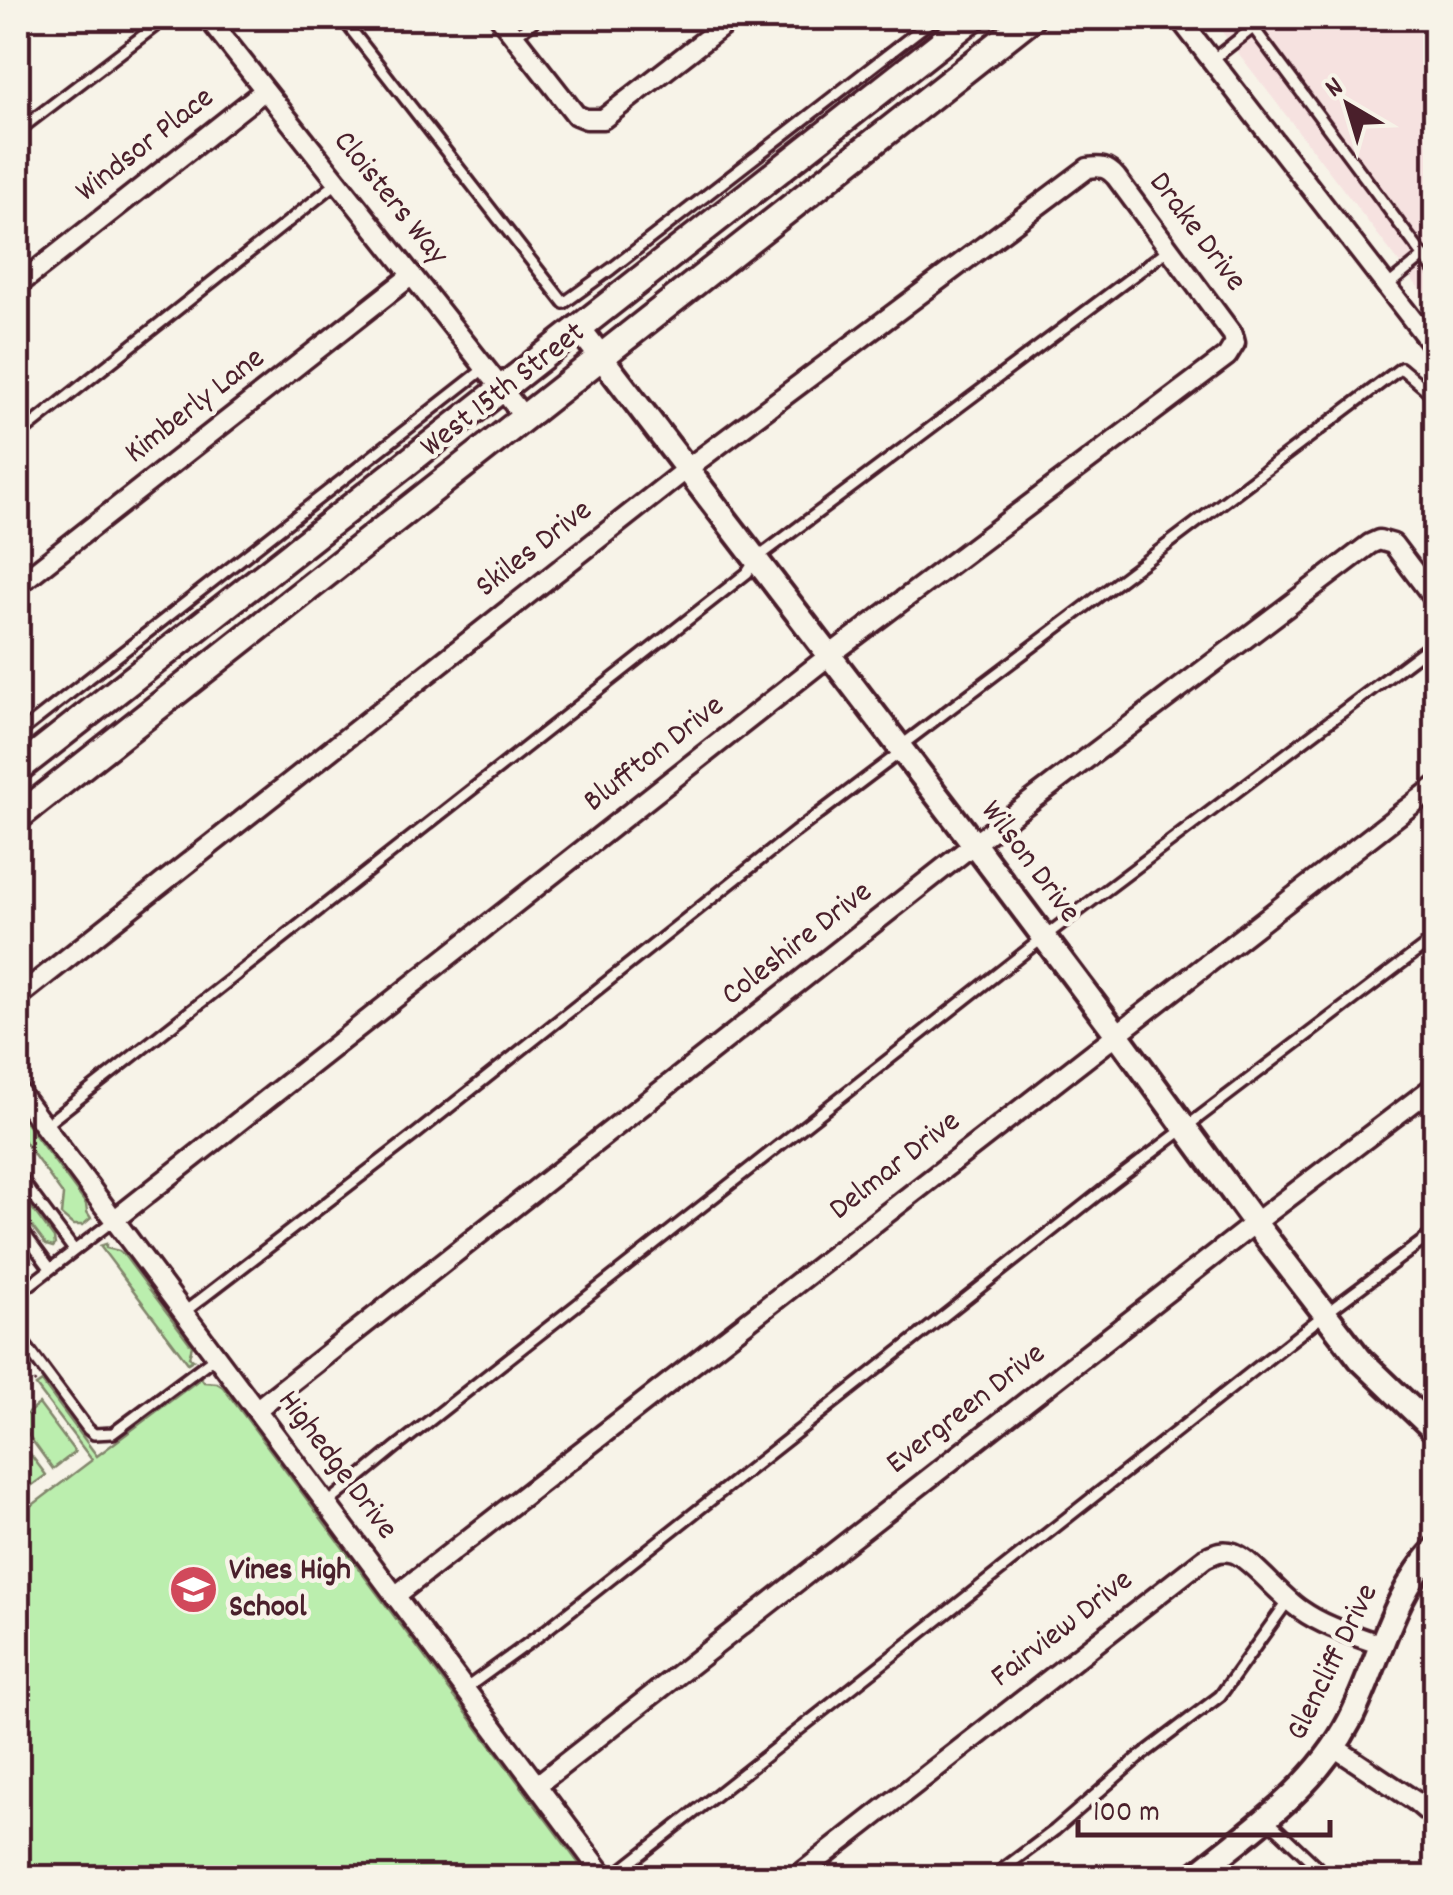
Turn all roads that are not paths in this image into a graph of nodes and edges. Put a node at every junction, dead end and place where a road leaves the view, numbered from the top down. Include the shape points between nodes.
1 (166, 18) edge
2 (208, 18) edge
3 (342, 18) edge
4 (500, 18) edge
5 (538, 18) edge
6 (733, 18) edge
7 (935, 18) edge
8 (973, 18) edge
9 (1031, 18) edge
10 (1179, 18) edge
11 (1246, 18) edge
12 (1254, 28) junction
13 (515, 36) junction
14 (1212, 60) junction
15 (265, 90) junction
16 (18, 131) edge
17 (1100, 166) joint
18 (338, 182) junction
19 (1169, 249) junction
20 (1424, 256) junction
21 (1436, 272) edge
22 (412, 275) junction
23 (18, 286) edge
24 (1386, 287) junction
25 (578, 327) junction
26 (1236, 343) joint
27 (1436, 350) edge
28 (602, 356) junction
29 (493, 378) junction
30 (1436, 401) edge
31 (524, 417) junction
32 (18, 436) edge
33 (688, 468) junction
34 (756, 559) junction
35 (18, 586) edge
36 (1436, 601) edge
37 (1436, 641) edge
38 (830, 655) junction
39 (18, 734) edge
40 (902, 748) junction
41 (18, 769) edge
42 (1436, 786) edge
43 (18, 816) edge
44 (974, 844) junction
45 (1044, 937) junction
46 (1436, 938) edge
47 (18, 998) edge
48 (1116, 1033) junction
49 (1436, 1086) edge
50 (18, 1092) edge
51 (44, 1126) junction
52 (1185, 1127) junction
53 (18, 1175) edge
54 (114, 1220) junction
55 (1255, 1223) junction
56 (18, 1225) edge
57 (1436, 1231) edge
58 (74, 1250) junction
59 (50, 1268) junction
60 (18, 1294) edge
61 (184, 1313) junction
62 (1325, 1314) junction
63 (18, 1335) edge
64 (216, 1356) junction
65 (256, 1410) junction
66 (1436, 1432) edge
67 (327, 1504) junction
68 (1436, 1548) edge
69 (396, 1596) junction
70 (1288, 1601) junction
71 (1381, 1645) junction
72 (465, 1689) junction
73 (1334, 1746) junction
74 (537, 1784) junction
75 (1266, 1818) junction
76 (1436, 1820) edge
77 (609, 1878) edge
78 (795, 1878) edge
79 (990, 1878) edge
80 (1192, 1878) edge
81 (1329, 1878) edge

1 - 16 lane
2 - 15 street, Cloisters Way
3 - 7 lane via 564,302
4 - 13 street
5 - 13 lane
6 - 13 street via 603,119 576,114
8 - 25 main road, West 15th Street
9 - 28 main road, West 15th Street
10 - 14 street
11 - 12 lane
12 - 14 lane
12 - 20 lane
14 - 24 street
15 - 18 street, Cloisters Way
15 - 23 street, Windsor Place
17 - 19 street, Drake Drive via 1116,177
17 - 33 street, Skiles Drive via 1078,175
18 - 22 street, Cloisters Way
18 - 32 lane
19 - 26 street, Drake Drive
19 - 34 lane
20 - 21 lane
20 - 24 lane
22 - 29 street, Cloisters Way
22 - 35 street, Kimberly Lane
24 - 27 street
25 - 28 street, Wilson Drive
25 - 29 main road, West 15th Street
26 - 38 street, Bluffton Drive
28 - 31 main road, West 15th Street
28 - 33 street, Wilson Drive
29 - 31 street, Cloisters Way
29 - 39 lane
29 - 41 main road, West 15th Street
30 - 40 lane via 1401,368
31 - 43 main road, West 15th Street
33 - 34 street, Wilson Drive
33 - 47 street, Skiles Drive
34 - 38 street, Wilson Drive
34 - 51 lane via 747,573
36 - 44 street, Coleshire Drive via 1393,544 1370,544
37 - 45 lane
38 - 40 street, Wilson Drive
38 - 54 street, Bluffton Drive
40 - 44 street, Wilson Drive
40 - 61 lane
42 - 48 street, Delmar Drive
44 - 45 street, Wilson Drive
44 - 65 street, Coleshire Drive
45 - 48 street, Wilson Drive
45 - 67 lane
46 - 52 lane
48 - 52 street, Wilson Drive
48 - 69 street, Delmar Drive
49 - 55 street, Evergreen Drive
50 - 51 street, Highedge Drive
51 - 54 street, Highedge Drive
52 - 55 street, Wilson Drive
52 - 72 lane
53 - 58 lane
54 - 58 lane
54 - 61 street, Highedge Drive
55 - 62 street, Wilson Drive
55 - 74 street, Evergreen Drive
56 - 59 lane
57 - 62 lane
58 - 59 lane
59 - 60 lane
61 - 64 street, Highedge Drive
62 - 66 street, Wilson Drive
62 - 77 lane
63 - 64 lane via 88,1429 103,1435
64 - 65 street, Highedge Drive
65 - 67 street, Highedge Drive
67 - 69 street, Highedge Drive
68 - 71 street, Glencliff Drive via 1404,1593
69 - 72 street, Highedge Drive
70 - 71 street, Fairview Drive
70 - 78 street, Fairview Drive via 1236,1554 1218,1551 1204,1558
70 - 79 lane via 1220,1696
71 - 73 street, Glencliff Drive
72 - 74 street, Highedge Drive
73 - 75 street, Glencliff Drive via 1308,1781
73 - 76 street
74 - 77 street, Highedge Drive
75 - 80 street, Glencliff Drive
75 - 81 lane

